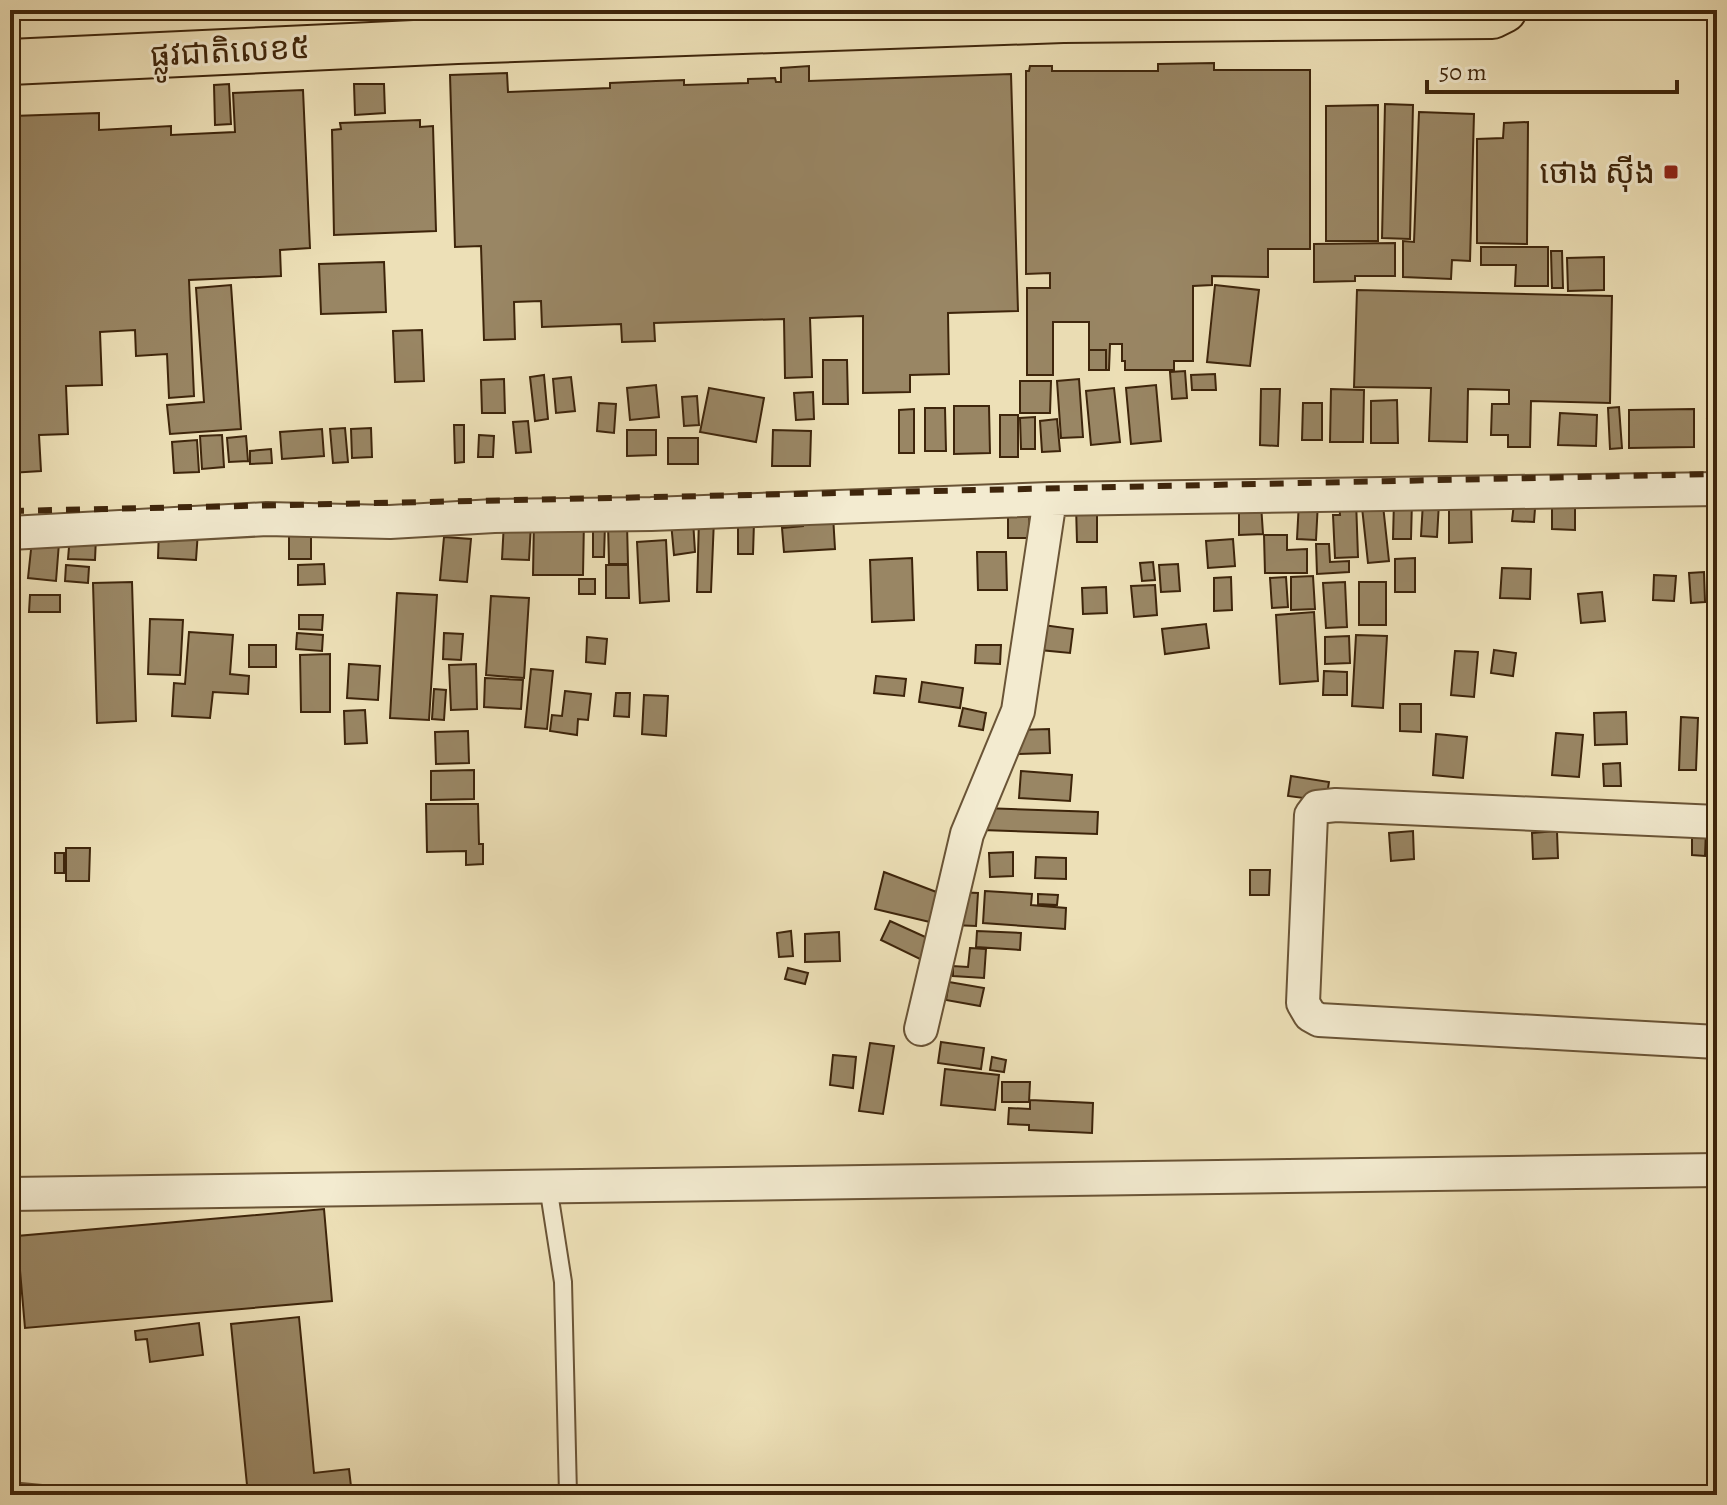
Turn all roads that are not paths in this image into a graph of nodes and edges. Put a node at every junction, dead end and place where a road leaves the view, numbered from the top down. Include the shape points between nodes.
1 (1504, 10) edge
2 (10, 62) edge
3 (1717, 489) edge
4 (1050, 499) junction
5 (10, 533) edge
6 (1717, 822) edge
7 (921, 1029) dead end
8 (1717, 1042) edge
9 (1717, 1170) edge
10 (548, 1186) junction
11 (10, 1194) edge
12 (10, 1491) edge
13 (52, 1495) edge
14 (568, 1495) edge

1 - 2 highway, ផ្លូវជាតិលេខ៥ via 1492,16 1063,20
3 - 4 street
4 - 5 street via 390,522 267,519
4 - 7 street via 1018,711 967,834
6 - 8 street via 1317,807 1311,815 1303,1003 1319,1020
9 - 10 street
10 - 11 street
10 - 14 lane via 563,1282
12 - 13 lane

